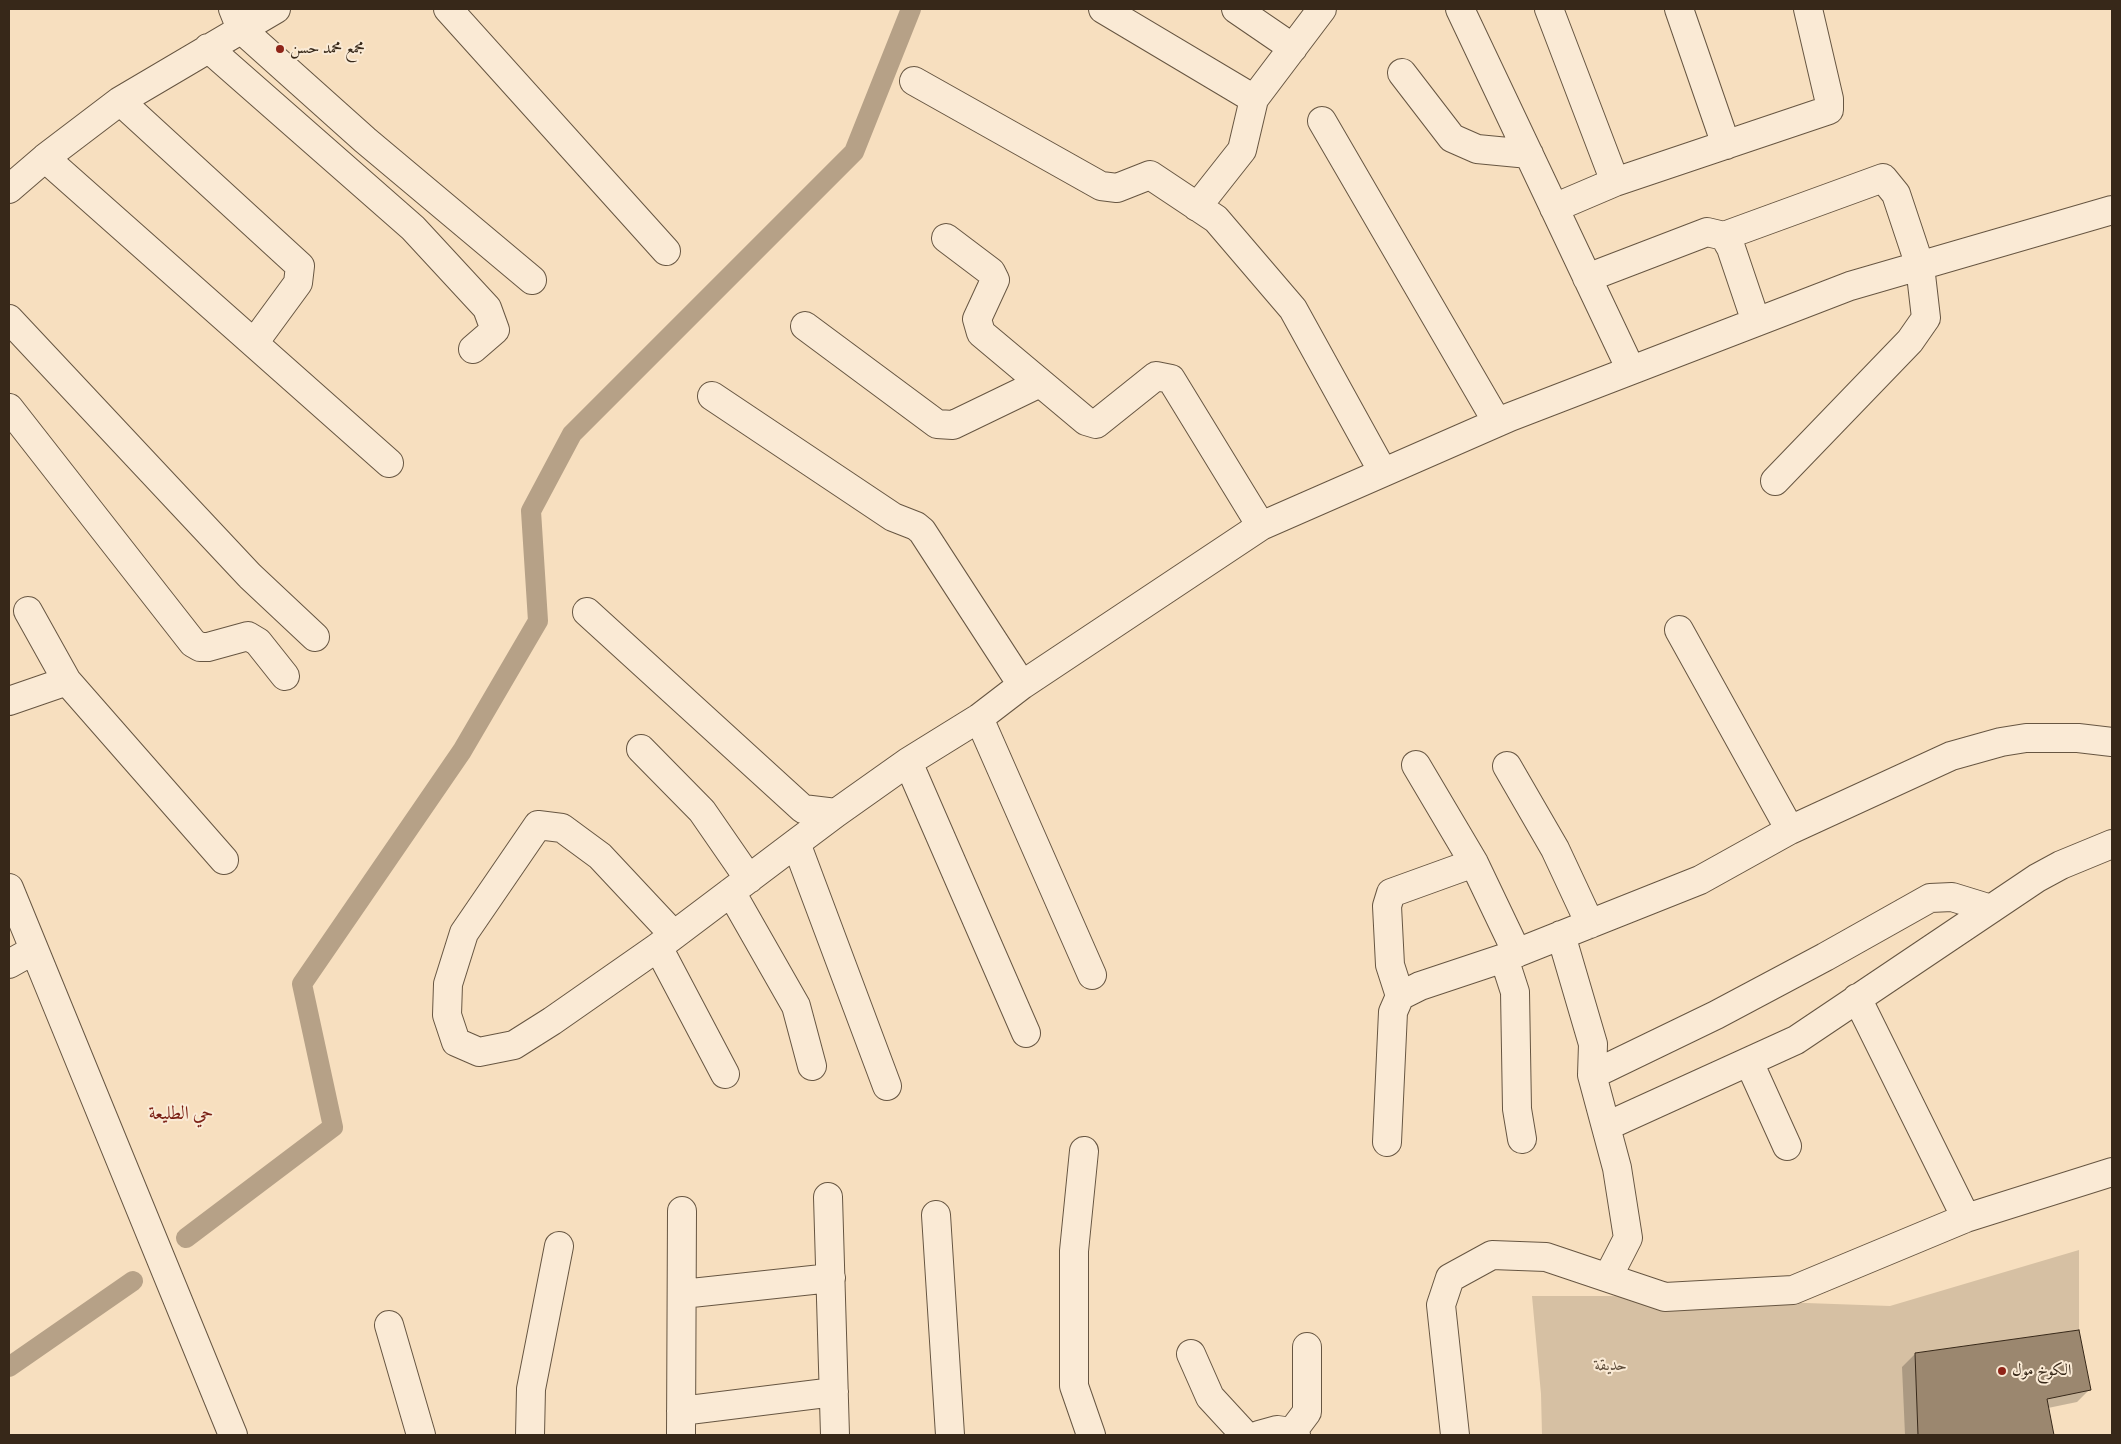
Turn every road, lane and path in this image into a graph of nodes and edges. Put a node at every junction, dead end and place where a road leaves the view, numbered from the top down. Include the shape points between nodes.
1 (276, 9) edge
2 (448, 9) edge
3 (1104, 9) edge
4 (1236, 9) edge
5 (1322, 9) edge
6 (1460, 9) edge
7 (1549, 9) edge
8 (1679, 9) edge
9 (1808, 9) edge
10 (237, 19) edge
11 (208, 48) junction
12 (1293, 48) junction
13 (1402, 74) dead end
14 (914, 82) dead end
15 (1254, 99) junction
16 (120, 101) junction
17 (1322, 121) dead end
18 (1726, 145) junction
19 (1528, 154) junction
20 (45, 158) junction
21 (1615, 182) junction
22 (9, 190) edge
23 (1197, 207) junction
24 (1554, 208) junction
25 (2112, 210) edge
26 (1724, 236) junction
27 (946, 238) dead end
28 (666, 251) dead end
29 (1920, 266) junction
30 (1587, 278) junction
31 (532, 280) dead end
32 (9, 319) edge
33 (1756, 322) junction
34 (805, 326) dead end
35 (254, 344) junction
36 (473, 350) dead end
37 (1631, 370) junction
38 (1040, 383) junction
39 (712, 396) dead end
40 (9, 408) edge
41 (1497, 422) junction
42 (389, 463) dead end
43 (1383, 472) junction
44 (1776, 480) dead end
45 (1261, 526) junction
46 (28, 611) dead end
47 (587, 612) dead end
48 (1680, 630) dead end
49 (315, 637) dead end
50 (285, 676) dead end
51 (67, 681) junction
52 (1022, 685) junction
53 (9, 701) edge
54 (979, 718) junction
55 (2112, 742) edge
56 (641, 749) dead end
57 (908, 762) junction
58 (1416, 765) dead end
59 (1507, 766) dead end
60 (836, 813) junction
61 (1790, 830) junction
62 (796, 843) junction
63 (2112, 844) edge
64 (224, 860) dead end
65 (1474, 862) junction
66 (740, 886) junction
67 (9, 888) edge
68 (1991, 909) junction
69 (1590, 924) junction
70 (1562, 935) junction
71 (666, 941) junction
72 (34, 950) junction
73 (1511, 955) junction
74 (9, 964) edge
75 (1092, 975) dead end
76 (1400, 996) junction
77 (1856, 998) junction
78 (1026, 1033) dead end
79 (1748, 1062) junction
80 (812, 1066) dead end
81 (725, 1074) dead end
82 (1592, 1075) junction
83 (886, 1086) dead end
84 (1607, 1126) junction
85 (1522, 1139) dead end
86 (1387, 1142) dead end
87 (1787, 1146) dead end
88 (1084, 1151) dead end
89 (2112, 1172) edge
90 (828, 1197) dead end
91 (682, 1211) dead end
92 (936, 1215) dead end
93 (1966, 1218) junction
94 (559, 1246) dead end
95 (830, 1278) junction
96 (1608, 1278) junction
97 (682, 1294) junction
98 (389, 1325) dead end
99 (1307, 1347) dead end
100 (1191, 1354) dead end
101 (834, 1392) junction
102 (681, 1423) edge
103 (1294, 1434) edge
104 (233, 1435) edge
105 (421, 1435) edge
106 (530, 1435) edge
107 (835, 1435) edge
108 (950, 1435) edge
109 (1091, 1435) edge
110 (1245, 1435) edge
111 (1259, 1435) edge
112 (1456, 1435) edge

1 - 10 street
2 - 28 street
3 - 15 street
4 - 12 street
5 - 12 street
6 - 19 street
7 - 21 street
8 - 18 street
9 - 18 street via 1829,110
10 - 11 street
10 - 31 street via 365,140
11 - 16 street
11 - 36 street via 412,228 487,308 495,330
12 - 15 street
13 - 19 street via 1452,138 1477,149
14 - 23 street via 1101,186 1117,188 1150,175
15 - 23 street via 1242,150
16 - 20 street
16 - 35 street via 300,266 298,283
17 - 41 street
18 - 21 street
19 - 24 street
20 - 22 street
20 - 35 street
21 - 24 street
23 - 43 street via 1216,219 1293,309
24 - 30 street
25 - 29 street
26 - 29 street via 1883,178 1896,194
26 - 30 street via 1707,232
26 - 33 street
27 - 38 street via 991,272 996,280 977,319 981,333
29 - 33 street via 1850,286
29 - 44 street via 1926,318 1910,341
30 - 37 street
32 - 49 street via 250,576
33 - 37 street
34 - 38 street via 937,424 953,425
35 - 42 street
37 - 41 street
38 - 45 street via 1086,421 1096,424 1156,376 1171,379
39 - 52 street via 893,517 922,531
40 - 50 street via 193,644 208,647 248,636 258,642
41 - 43 street
43 - 45 street
45 - 52 street
46 - 51 street
47 - 60 street via 803,809
48 - 61 street
51 - 53 street
51 - 64 street
52 - 54 street
54 - 57 street
54 - 75 street
55 - 61 street via 2026,738 1976,748 1928,766
56 - 66 street via 702,811
57 - 60 street
57 - 78 street
58 - 65 street
59 - 69 street via 1555,849
60 - 62 street
61 - 69 street via 1700,880
62 - 66 street
62 - 83 street
63 - 68 street via 2061,865
65 - 73 street
65 - 76 street via 1391,892 1388,906 1390,965
66 - 71 street
66 - 80 street via 796,1006
67 - 72 street
68 - 77 street
68 - 82 street via 1952,897 1930,898 1716,1015
69 - 70 street
70 - 73 street
70 - 82 street via 1592,1044
71 - 71 street via 514,1045 479,1052 456,1042 447,1015 448,984 464,932 538,825 562,828 600,856
71 - 81 street
72 - 74 street
72 - 104 street
73 - 76 street
73 - 85 street via 1515,992 1517,1109
76 - 86 street via 1393,1012
77 - 79 street via 1796,1040
77 - 93 street
79 - 84 street
79 - 87 street
82 - 84 street
84 - 96 street via 1628,1238
88 - 109 street via 1074,1251 1074,1386
89 - 93 street
90 - 95 street
91 - 97 street
92 - 108 street
93 - 96 street via 1792,1290 1665,1297
94 - 106 street via 531,1388
95 - 97 street
95 - 101 street
96 - 112 street via 1546,1257 1492,1255 1450,1278 1441,1306
97 - 102 street
98 - 105 street
99 - 103 street via 1307,1412
100 - 110 street via 1210,1397
101 - 102 street
101 - 107 street
103 - 111 street via 1277,1430

